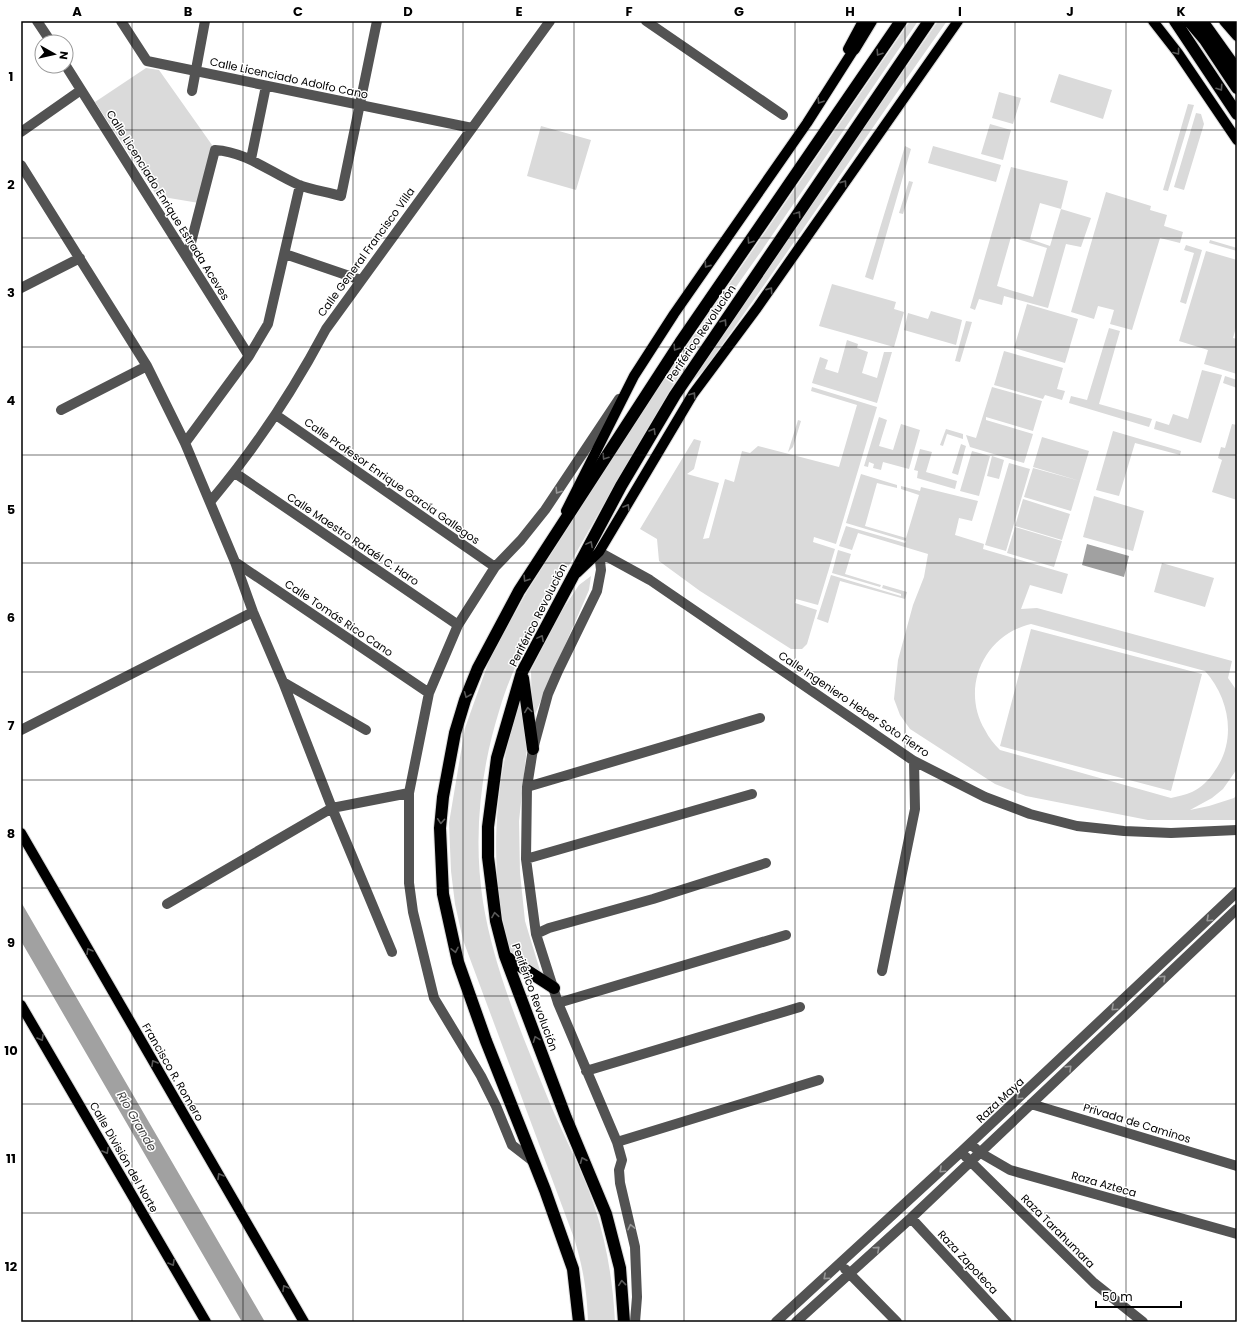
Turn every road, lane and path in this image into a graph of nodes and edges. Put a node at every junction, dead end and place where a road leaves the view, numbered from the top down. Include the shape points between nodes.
1 (37, 21) edge
2 (121, 21) edge
3 (205, 21) edge
4 (377, 21) edge
5 (550, 21) edge
6 (646, 21) edge
7 (863, 21) edge
8 (872, 21) edge
9 (901, 21) edge
10 (929, 21) edge
11 (958, 21) edge
12 (1153, 21) edge
13 (1175, 21) edge
14 (1189, 21) edge
15 (1202, 21) edge
16 (1224, 21) edge
17 (1231, 21) edge
18 (1237, 29) edge
19 (46, 34) edge
20 (1237, 36) edge
21 (854, 49) joint
22 (1237, 70) edge
23 (194, 71) junction
24 (71, 74) edge
25 (833, 80) junction
26 (266, 86) junction
27 (1237, 88) edge
28 (81, 90) junction
29 (192, 91) dead end
30 (360, 105) junction
31 (1237, 114) edge
32 (783, 115) dead end
33 (472, 128) junction
34 (21, 132) edge
35 (1237, 140) edge
36 (251, 159) junction
37 (21, 165) edge
38 (300, 185) junction
39 (285, 254) junction
40 (80, 258) junction
41 (187, 258) junction
42 (361, 280) junction
43 (21, 288) edge
44 (249, 356) junction
45 (147, 366) junction
46 (634, 376) junction
47 (61, 410) dead end
48 (276, 415) junction
49 (185, 443) junction
50 (234, 473) junction
51 (210, 502) junction
52 (547, 546) junction
53 (599, 552) junction
54 (235, 562) junction
55 (495, 567) junction
56 (572, 578) junction
57 (253, 612) junction
58 (458, 625) junction
59 (522, 672) junction
60 (283, 682) junction
61 (429, 693) junction
62 (760, 718) dead end
63 (21, 730) edge
64 (366, 730) dead end
65 (533, 749) junction
66 (914, 761) junction
67 (527, 787) junction
68 (409, 793) junction
69 (752, 794) dead end
70 (332, 808) junction
71 (1237, 830) edge
72 (21, 833) edge
73 (526, 859) junction
74 (766, 863) dead end
75 (1237, 892) edge
76 (167, 904) dead end
77 (1237, 909) edge
78 (536, 934) junction
79 (786, 934) dead end
80 (392, 952) dead end
81 (505, 956) junction
82 (882, 971) dead end
83 (554, 988) junction
84 (558, 1003) junction
85 (21, 1005) edge
86 (800, 1007) dead end
87 (586, 1071) junction
88 (819, 1080) dead end
89 (1031, 1104) junction
90 (617, 1142) junction
91 (971, 1143) junction
92 (962, 1151) junction
93 (980, 1152) junction
94 (534, 1162) junction
95 (971, 1162) junction
96 (1237, 1166) edge
97 (911, 1218) junction
98 (1237, 1234) edge
99 (840, 1264) junction
100 (850, 1273) junction
101 (206, 1322) edge
102 (304, 1322) edge
103 (579, 1322) edge
104 (624, 1322) edge
105 (635, 1322) edge
106 (776, 1322) edge
107 (796, 1322) edge
108 (897, 1322) edge
109 (1007, 1322) edge
110 (1143, 1322) edge

1 - 19 street
2 - 23 street, Calle Licenciado Adolfo Cano via 147,61
3 - 23 street
4 - 30 street
5 - 33 street, Calle General Francisco Villa
6 - 32 street
7 - 25 main road
8 - 21 highway
9 -> 52 highway, Periférico Revolución via 680,343
56 -> 10 highway, Periférico Revolución via 621,486 675,395
53 -> 11 main road via 693,394 757,308
12 -> 35 main road
13 -> 31 highway
14 - 27 highway via 1206,40
15 - 22 highway
16 - 20 main road
17 - 18 highway
21 - 25 main road
23 - 26 street, Calle Licenciado Adolfo Cano
23 - 29 street
24 - 28 street, Calle Licenciado Enrique Estrada Aceves
25 -> 46 main road, Periférico Revolución via 807,123
26 - 30 street, Calle Licenciado Adolfo Cano
26 - 36 street
28 - 34 street
28 - 41 street, Calle Licenciado Enrique Estrada Aceves
30 - 33 street, Calle Licenciado Adolfo Cano
30 - 38 street via 341,196
33 - 42 street, Calle General Francisco Villa
36 - 38 street
36 - 41 street via 230,151 215,150
37 - 40 street
38 - 39 street
39 - 42 street
39 - 44 street via 268,324
40 - 43 street
40 - 45 street
41 - 44 street, Calle Licenciado Enrique Estrada Aceves
42 - 48 street, Calle General Francisco Villa via 326,329
44 - 49 street
45 - 47 street
45 - 49 street
46 - 52 main road, Periférico Revolución
46 -> 55 street via 545,510
48 - 50 street, Calle General Francisco Villa
48 - 55 street, Calle Profesor Enrique García Gallegos
49 - 51 street
50 - 51 street, Calle General Francisco Villa
50 - 58 street, Calle Maestro Rafaél C. Haro
51 - 54 street
52 -> 94 highway, Periférico Revolución via 493,638 465,700 448,767 440,828 443,894 458,962
53 - 56 main road
53 - 65 street via 601,570 597,592 548,694
53 - 66 street, Calle Ingeniero Heber Soto Fierro via 650,580
54 - 57 street
54 - 61 street, Calle Tomás Rico Cano
55 - 58 street
59 -> 56 highway, Periférico Revolución
57 - 60 street
57 - 63 street
58 - 61 street
65 -> 59 highway
81 -> 59 highway, Periférico Revolución via 496,922 491,887 488,827 497,758
60 - 64 street
60 - 70 street
61 - 68 street
62 - 67 street
65 - 67 street
66 - 71 street, Calle Ingeniero Heber Soto Fierro via 985,797 1030,814 1077,826 1171,833
66 - 82 street via 915,809
67 - 73 street
68 - 70 street
68 - 94 street via 409,883 413,912 434,998 481,1076 512,1145
69 - 73 street
70 - 76 street
70 - 80 street
102 -> 72 main road, Francisco R. Romero
73 - 78 street
74 - 78 street
75 -> 91 street, Raza Maya
89 -> 77 street
78 - 83 street
79 - 84 street
81 - 83 highway
104 -> 81 highway, Periférico Revolución via 620,1268 606,1214 566,1118
83 - 84 street
84 - 87 street
85 -> 101 main road, Calle División del Norte
86 - 87 street
87 - 90 street
88 - 90 street
89 - 93 street
89 - 96 street, Privada de Caminos
105 -> 90 street via 635,1247 620,1183 619,1170 622,1160
91 - 92 street, Raza Maya
91 - 93 street, Raza Azteca
92 - 95 street, Raza Tarahumara
92 -> 99 street, Raza Maya
93 - 95 street
93 - 98 street, Raza Azteca via 1010,1170
94 - 103 highway, Periférico Revolución via 573,1268
95 - 97 street
95 - 110 street, Raza Tarahumara via 1094,1283
100 -> 97 street
97 - 109 street, Raza Zapoteca
99 - 100 street
99 -> 106 street, Raza Maya
100 - 107 street
100 - 108 street

